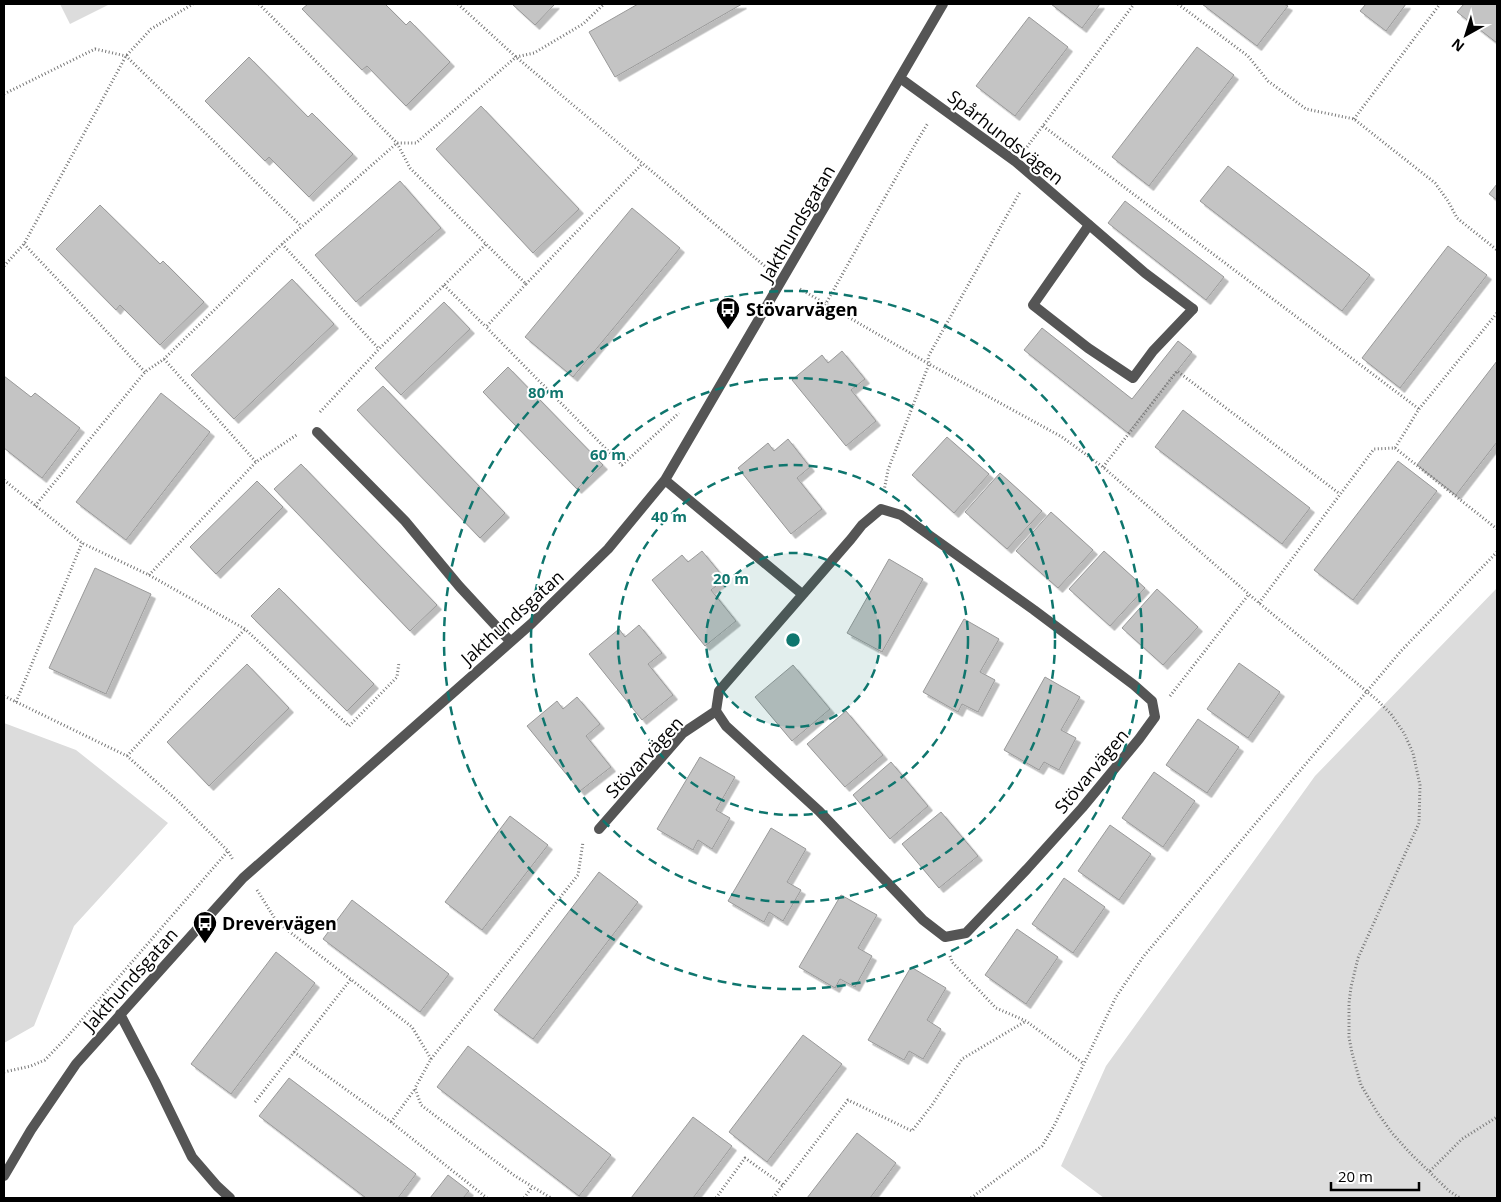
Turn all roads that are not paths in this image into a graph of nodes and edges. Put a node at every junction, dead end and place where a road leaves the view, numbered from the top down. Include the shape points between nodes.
1 (943, 4) edge
2 (900, 78) junction
3 (1089, 225) junction
4 (317, 432) road end
5 (665, 480) junction
6 (802, 594) junction
7 (510, 641) junction
8 (716, 711) junction
9 (600, 829) road end
10 (120, 1014) junction
11 (4, 1176) edge
12 (230, 1198) edge

1 - 2 street, Jakthundsgatan
2 - 3 street, Spårhundsvägen via 1016,162
2 - 5 street, Jakthundsgatan
3 - 3 street, Spårhundsvägen via 1145,273 1193,308 1133,378 1033,305
4 - 7 street via 405,521
5 - 6 street
5 - 7 street, Jakthundsgatan via 608,549
6 - 8 street via 718,691
6 - 8 street, Stövarvägen via 862,525 881,509 901,515 1134,685 1152,701 1155,717 1082,808 966,933 945,937 923,920 819,811 726,726
7 - 10 street, Jakthundsgatan via 243,878
8 - 9 street, Stövarvägen via 683,733
10 - 11 street, Jakthundsgatan via 76,1064
10 - 12 street via 192,1157

